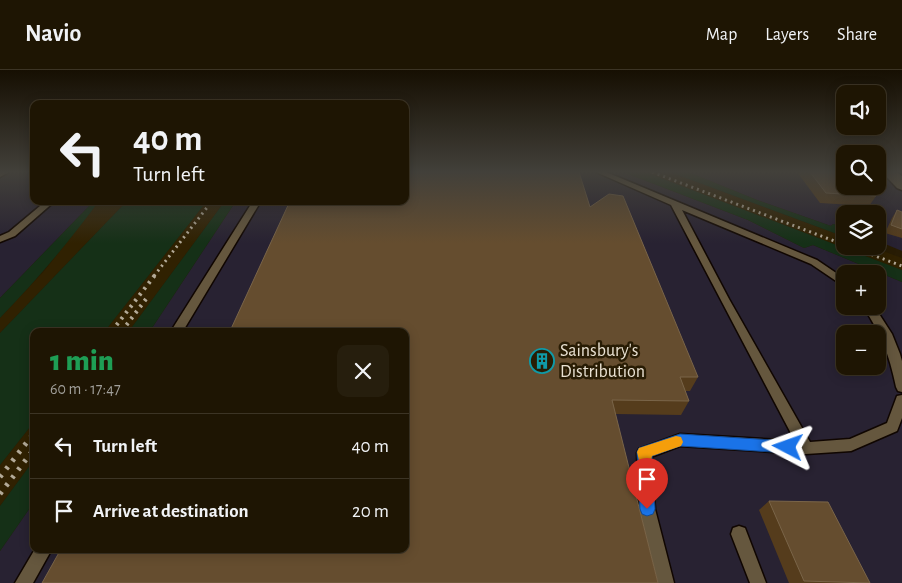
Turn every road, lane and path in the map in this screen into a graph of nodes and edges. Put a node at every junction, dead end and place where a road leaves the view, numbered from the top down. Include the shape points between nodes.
1 (657, 196) edge
2 (674, 203) junction
3 (45, 205) edge
4 (255, 205) edge
5 (0, 239) edge
6 (836, 278) edge
7 (875, 315) edge
8 (179, 328) edge
9 (902, 387) edge
10 (902, 400) edge
11 (806, 448) junction
12 (739, 534) dead end
13 (42, 553) edge
14 (23, 583) edge
15 (666, 583) edge
16 (758, 583) edge

1 - 2 lane
2 - 6 lane via 814,262
2 - 11 lane
3 - 5 lane via 12,234
4 - 8 lane
7 - 9 lane via 896,354
10 - 11 lane via 892,427 851,445
11 - 15 lane via 680,440 644,452 647,509
12 - 16 lane
13 - 14 lane

